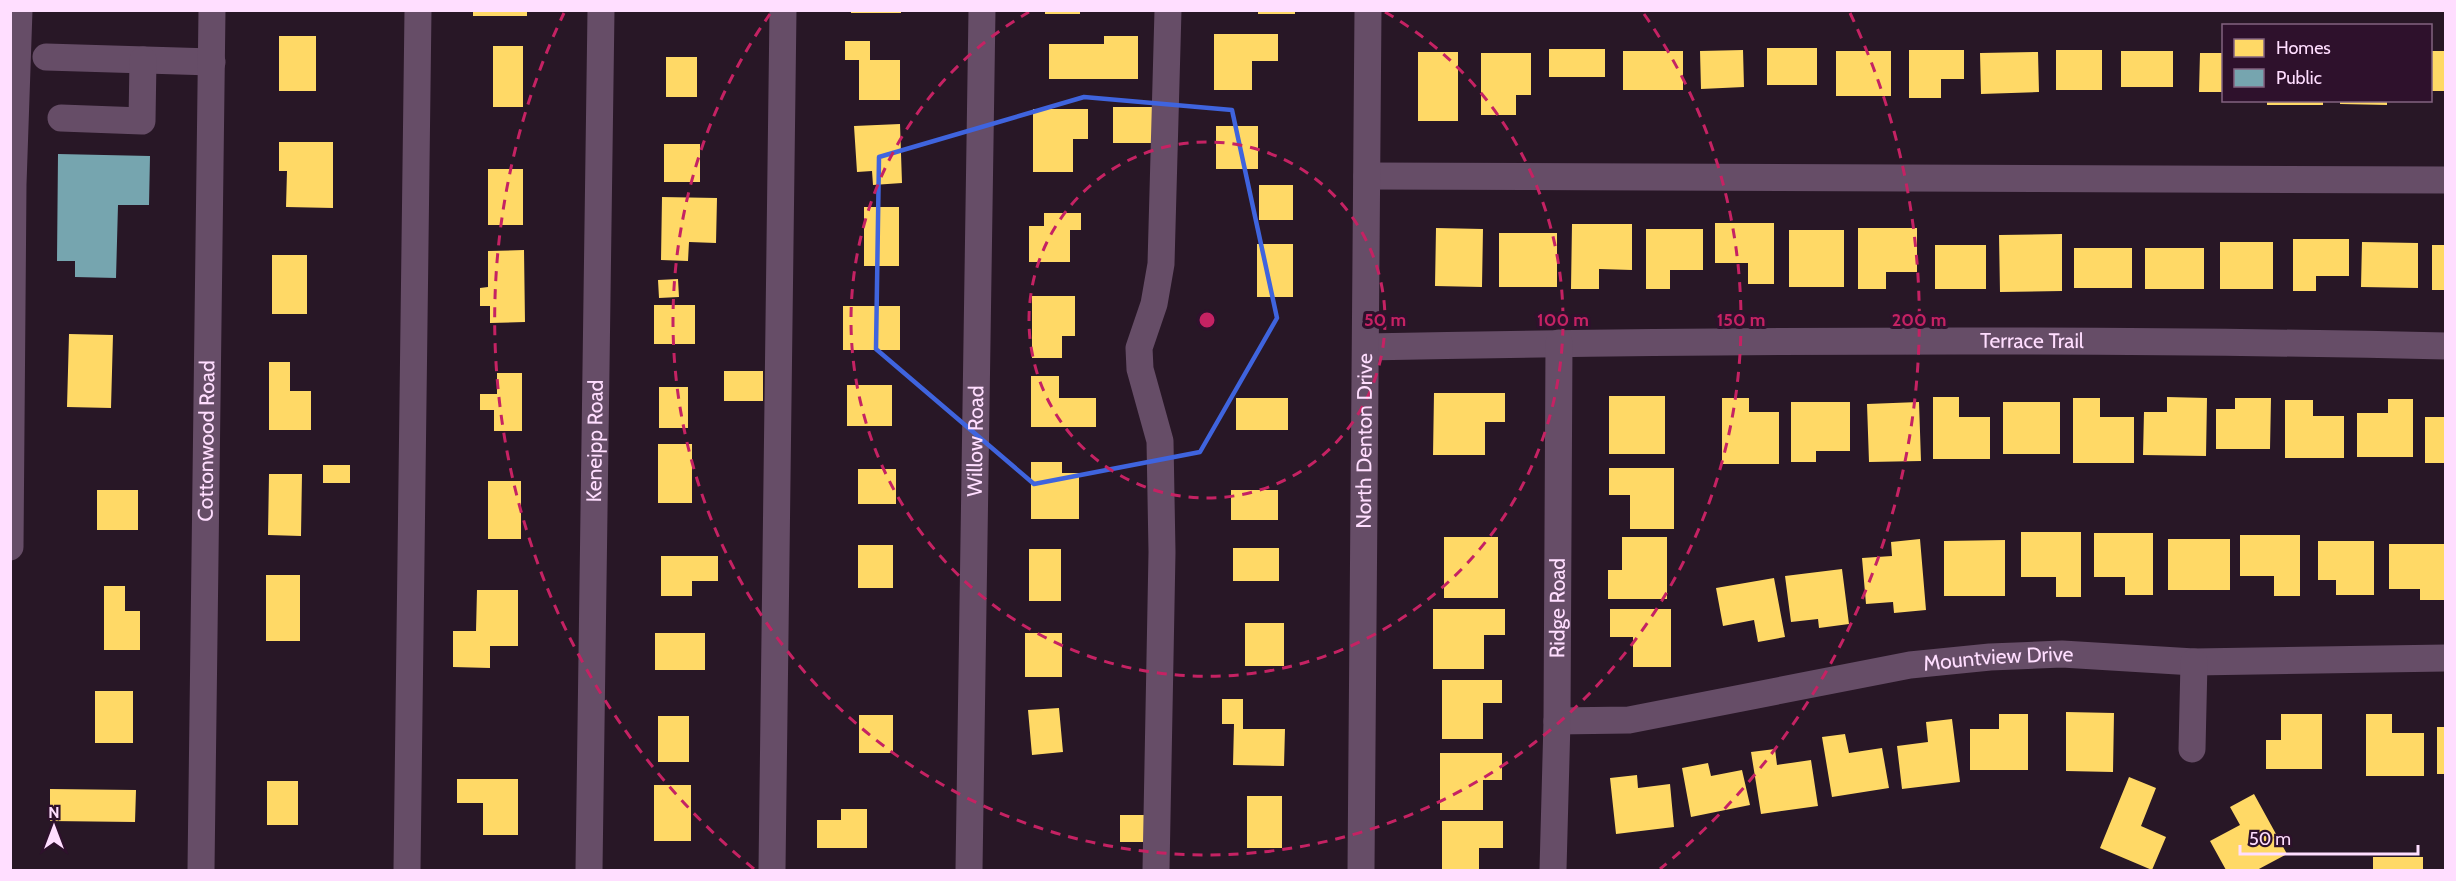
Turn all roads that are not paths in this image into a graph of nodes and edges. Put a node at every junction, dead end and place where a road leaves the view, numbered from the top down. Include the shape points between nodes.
1 (19, 10) edge
2 (212, 10) edge
3 (418, 10) edge
4 (601, 10) edge
5 (783, 10) edge
6 (982, 10) edge
7 (1168, 10) edge
8 (1368, 10) edge
9 (46, 57) dead end
10 (143, 60) junction
11 (212, 62) junction
12 (61, 118) dead end
13 (1367, 176) junction
14 (2445, 180) edge
15 (1559, 343) junction
16 (2445, 346) edge
17 (1366, 347) junction
18 (10, 547) edge
19 (2445, 658) edge
20 (2194, 662) junction
21 (1557, 722) junction
22 (2192, 749) dead end
23 (201, 870) edge
24 (407, 870) edge
25 (589, 870) edge
26 (772, 870) edge
27 (969, 870) edge
28 (1156, 870) edge
29 (1361, 870) edge
30 (1553, 870) edge

1 - 18 street via 13,184
2 - 11 street, Cottonwood Road
3 - 24 street
4 - 25 street, Keneipp Road
5 - 26 street
6 - 27 street, Willow Road
7 - 28 street via 1161,264 1154,304 1139,348 1140,369 1160,441 1162,552
8 - 13 street, North Denton Drive
9 - 10 street
10 - 11 street
10 - 12 street via 142,121
11 - 23 street, Cottonwood Road
13 - 14 street
13 - 17 street, North Denton Drive
15 - 16 street, Terrace Trail via 2237,341
15 - 17 street, Terrace Trail
15 - 21 street, Ridge Road
17 - 29 street, North Denton Drive
19 - 20 street, Mountview Drive
20 - 21 street, Mountview Drive via 2062,654 1978,658 1910,665 1629,720
20 - 22 street
21 - 30 street, Ridge Road

